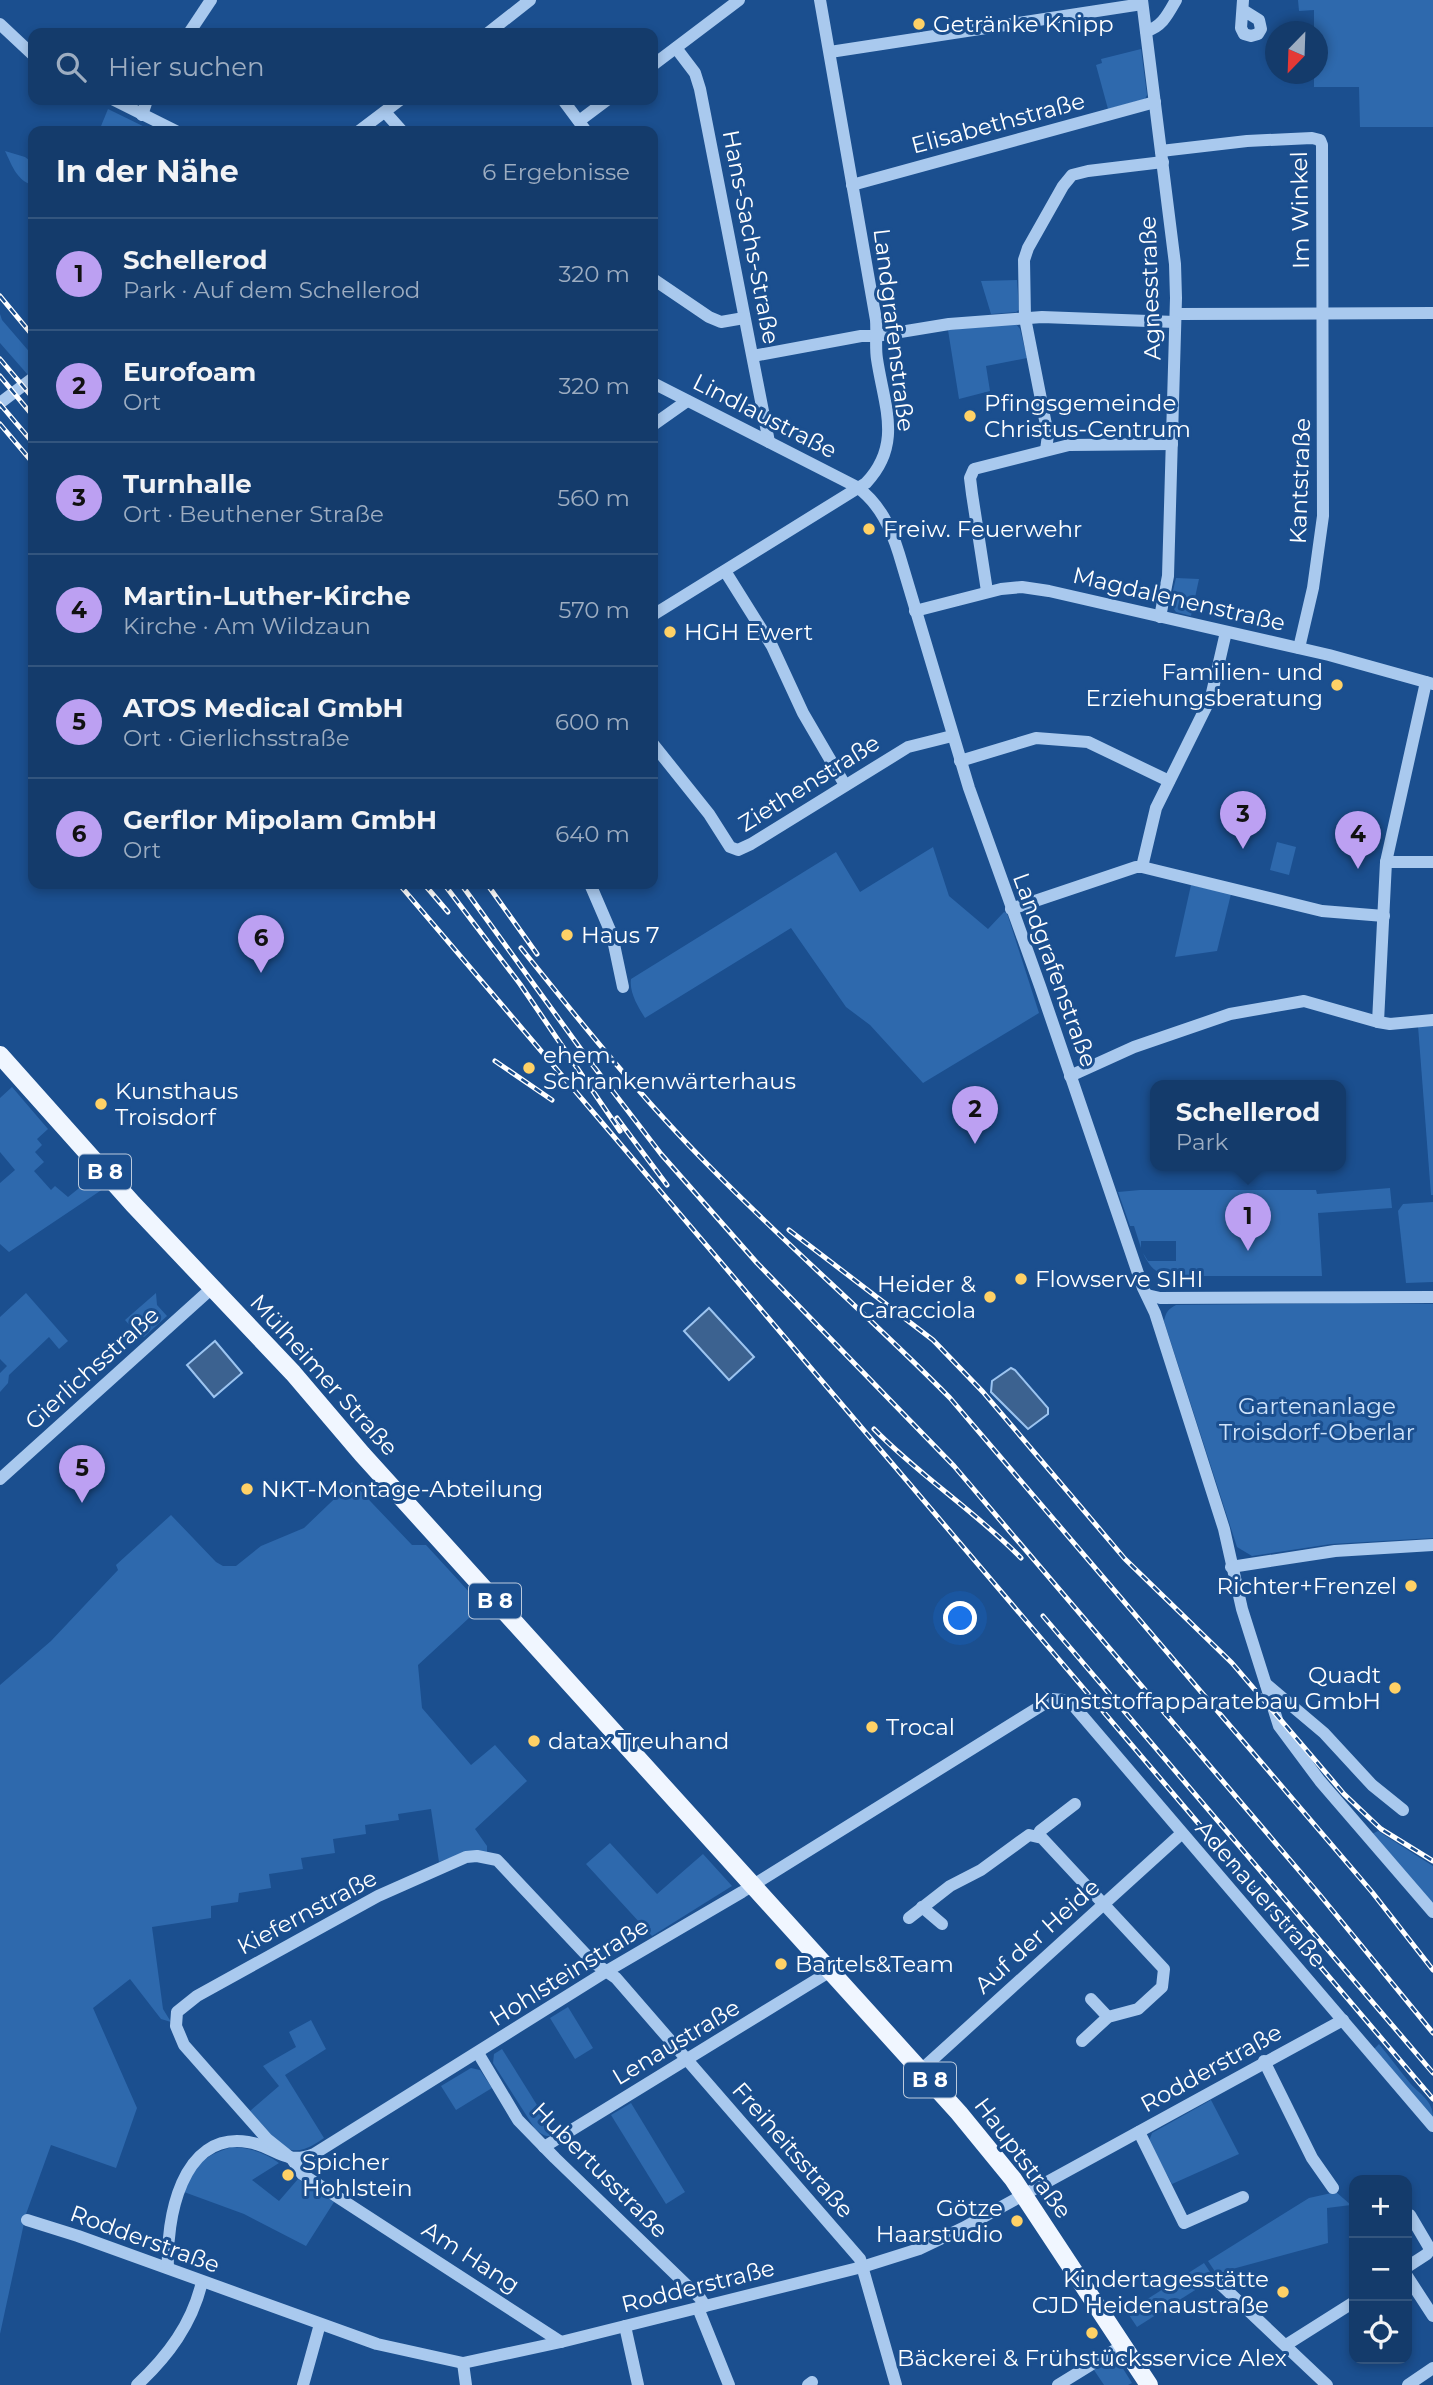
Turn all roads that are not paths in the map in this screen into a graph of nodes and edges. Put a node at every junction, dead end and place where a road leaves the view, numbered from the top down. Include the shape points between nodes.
1 (211, 0) edge
2 (530, 0) edge
3 (739, 0) edge
4 (820, 0) edge
5 (1177, 0) edge
6 (1142, 2) edge
7 (0, 24) edge
8 (192, 28) edge
9 (500, 28) edge
10 (1146, 31) junction
11 (676, 48) junction
12 (28, 50) edge
13 (830, 52) junction
14 (658, 61) edge
15 (1155, 102) junction
16 (123, 105) edge
17 (145, 105) edge
18 (394, 105) edge
19 (567, 105) edge
20 (602, 105) edge
21 (385, 112) junction
22 (142, 115) junction
23 (165, 126) edge
24 (366, 126) edge
25 (398, 126) edge
26 (583, 126) edge
27 (1162, 156) junction
28 (852, 185) junction
29 (658, 282) edge
30 (1433, 313) edge
31 (1323, 314) junction
32 (744, 318) junction
33 (1025, 318) junction
34 (1175, 318) junction
35 (876, 336) junction
36 (752, 356) junction
37 (28, 382) edge
38 (658, 386) edge
39 (687, 401) junction
40 (0, 403) edge
41 (658, 421) edge
42 (769, 442) junction
43 (1172, 444) junction
44 (1046, 450) junction
45 (857, 487) junction
46 (725, 570) junction
47 (988, 592) junction
48 (915, 611) junction
49 (658, 612) edge
50 (1160, 617) junction
51 (1226, 632) junction
52 (1300, 648) junction
53 (1430, 683) edge
54 (952, 736) junction
55 (658, 750) edge
56 (960, 761) junction
57 (1169, 781) junction
58 (845, 785) junction
59 (1386, 862) junction
60 (1433, 862) edge
61 (1142, 867) junction
62 (592, 889) edge
63 (1011, 909) junction
64 (1384, 916) junction
65 (623, 988) dead end
66 (1433, 1020) edge
67 (1378, 1022) junction
68 (0, 1055) edge
69 (1070, 1076) junction
70 (212, 1287) junction
71 (1147, 1295) junction
72 (1433, 1297) edge
73 (0, 1479) edge
74 (1433, 1545) edge
75 (1231, 1567) junction
76 (1266, 1684) junction
77 (1052, 1699) joint
78 (1075, 1804) dead end
79 (1403, 1810) dead end
80 (1181, 1834) junction
81 (1038, 1836) junction
82 (752, 1885) junction
83 (1104, 1904) junction
84 (922, 1907) junction
85 (1433, 1912) edge
86 (909, 1918) dead end
87 (942, 1924) dead end
88 (607, 1971) junction
89 (829, 1972) junction
90 (1091, 1999) dead end
91 (1108, 2017) junction
92 (1343, 2020) junction
93 (1082, 2041) dead end
94 (478, 2053) junction
95 (687, 2061) junction
96 (1264, 2061) junction
97 (921, 2070) junction
98 (1433, 2126) edge
99 (1139, 2132) junction
100 (544, 2147) junction
101 (292, 2159) junction
102 (1333, 2188) dead end
103 (1024, 2195) junction
104 (1243, 2197) dead end
105 (1412, 2218) edge
106 (27, 2220) dead end
107 (1412, 2264) edge
108 (862, 2267) junction
109 (167, 2268) junction
110 (202, 2282) junction
111 (1218, 2282) dead end
112 (1412, 2284) edge
113 (1349, 2305) edge
114 (701, 2307) junction
115 (1433, 2316) edge
116 (320, 2324) junction
117 (625, 2326) junction
118 (561, 2342) junction
119 (1123, 2345) junction
120 (1286, 2345) junction
121 (463, 2363) junction
122 (1433, 2368) edge
123 (137, 2385) edge
124 (303, 2385) edge
125 (466, 2385) edge
126 (638, 2385) edge
127 (729, 2385) edge
128 (896, 2385) edge
129 (1058, 2385) edge
130 (1150, 2385) edge
131 (1327, 2385) edge
132 (1408, 2385) edge

1 - 8 street
2 - 9 street
3 - 11 street
4 - 13 street, Landgrafenstraße
5 - 10 street via 1155,29
6 - 10 street, Agnesstraße
6 - 13 street
7 - 12 street
10 - 15 street, Agnesstraße
11 - 14 street
11 - 32 street, Hans-Sachs-Straße via 700,89
13 - 28 street, Landgrafenstraße
15 - 27 street, Agnesstraße
15 - 28 street, Elisabethstraße
16 - 22 street
17 - 22 street
18 - 21 street
19 - 26 street
20 - 26 street
21 - 24 street
21 - 25 street
22 - 23 street
27 - 31 street, Im Winkel via 1247,141 1320,140
27 - 33 street via 1069,178 1026,254
27 - 34 street, Agnesstraße via 1175,264
28 - 35 street, Landgrafenstraße
29 - 32 street via 721,322
30 - 31 street
31 - 34 street
31 - 52 street, Kantstraße via 1323,516
32 - 36 street, Hans-Sachs-Straße
33 - 34 street
33 - 35 street
33 - 44 street via 1048,435
34 - 43 street, Agnesstraße
35 - 36 street
35 - 45 street, Landgrafenstraße via 889,440 876,472
36 - 42 street, Hans-Sachs-Straße
37 - 40 street
38 - 39 street, Lindlaustraße
39 - 41 street
39 - 42 street, Lindlaustraße
42 - 45 street, Lindlaustraße
43 - 44 street via 1069,445
43 - 50 street, Agnesstraße via 1168,576
44 - 47 street via 977,467 971,473
45 - 46 street
45 - 48 street, Landgrafenstraße via 875,503 894,537
46 - 49 street
46 - 58 street via 772,646 803,713
47 - 48 street, Magdalenenstraße
47 - 50 street, Magdalenenstraße via 1022,587
48 - 54 street, Landgrafenstraße
50 - 51 street, Magdalenenstraße
51 - 52 street, Magdalenenstraße
51 - 57 street via 1211,697
52 - 53 street, Magdalenenstraße
53 - 59 street
54 - 56 street, Landgrafenstraße
54 - 58 street, Ziethenstraße via 908,747
55 - 58 street, Ziethenstraße via 730,846 738,850
56 - 57 street via 1036,738 1087,741
56 - 63 street, Landgrafenstraße
57 - 61 street via 1156,808
59 - 60 street
59 - 64 street
61 - 63 street
61 - 64 street via 1322,911
62 - 65 street via 612,935
63 - 69 street, Landgrafenstraße
64 - 67 street
66 - 67 street
67 - 69 street via 1304,1001 1230,1014 1135,1047
68 - 70 main road, Mülheimer Straße / B 8
69 - 71 street, Landgrafenstraße
70 - 73 street, Gierlichsstraße
70 - 82 main road, Mülheimer Straße / B 8
71 - 72 street
71 - 75 street, Landgrafenstraße via 1224,1529
74 - 75 street via 1335,1551
75 - 76 street, Landgrafenstraße
76 - 79 street
76 - 85 street, Landgrafenstraße via 1279,1726
77 - 80 street, Adenauerstraße via 1073,1705
77 - 82 street, Hohlsteinstraße
78 - 81 street
80 - 83 street, Auf der Heide
80 - 92 street, Adenauerstraße
81 - 83 street
81 - 84 street via 1029,1835
82 - 88 street, Hohlsteinstraße
82 - 89 main road, Hauptstraße / B 8
83 - 91 street via 1164,1969 1162,1987 1138,2009
83 - 97 street, Auf der Heide
84 - 86 street
84 - 87 street
88 - 94 street, Hohlsteinstraße
88 - 95 street, Freiheitsstraße
88 - 101 street, Kiefernstraße via 593,1962 497,1860 477,1856 378,1896 197,1996 177,2012 178,2034 184,2045 267,2138
89 - 95 street, Lenaustraße
89 - 97 main road, Hauptstraße / B 8
90 - 91 street
91 - 93 street
92 - 96 street, Rodderstraße
92 - 98 street, Adenauerstraße
94 - 100 street, Hubertusstraße via 519,2120
94 - 101 street, Hohlsteinstraße via 314,2154
95 - 100 street, Lenaustraße
95 - 108 street, Freiheitsstraße via 860,2259
96 - 99 street, Rodderstraße
96 - 102 street via 1312,2158
97 - 103 main road, Hauptstraße / B 8
99 - 103 street, Rodderstraße
99 - 104 street via 1184,2223
100 - 114 street, Hubertusstraße via 700,2298
101 - 109 street via 261,2145 237,2141 199,2156 178,2192
101 - 118 street, Am Hang via 302,2175
103 - 108 street, Rodderstraße via 941,2240
103 - 119 main road, Hauptstraße / B 8
105 - 107 street via 1430,2249
106 - 109 street, Rodderstraße
108 - 114 street, Rodderstraße
108 - 128 street, Freiheitsstraße
109 - 110 street, Rodderstraße
110 - 116 street, Rodderstraße
110 - 123 street via 196,2306 177,2342
111 - 120 street
112 - 115 street
113 - 120 street
114 - 117 street, Rodderstraße
114 - 127 street
116 - 121 street, Rodderstraße via 377,2344
116 - 124 street
117 - 118 street, Rodderstraße
117 - 126 street
118 - 121 street, Rodderstraße
119 - 129 street
119 - 130 main road, Hauptstraße / B 8
120 - 131 street
121 - 125 street
122 - 132 street

